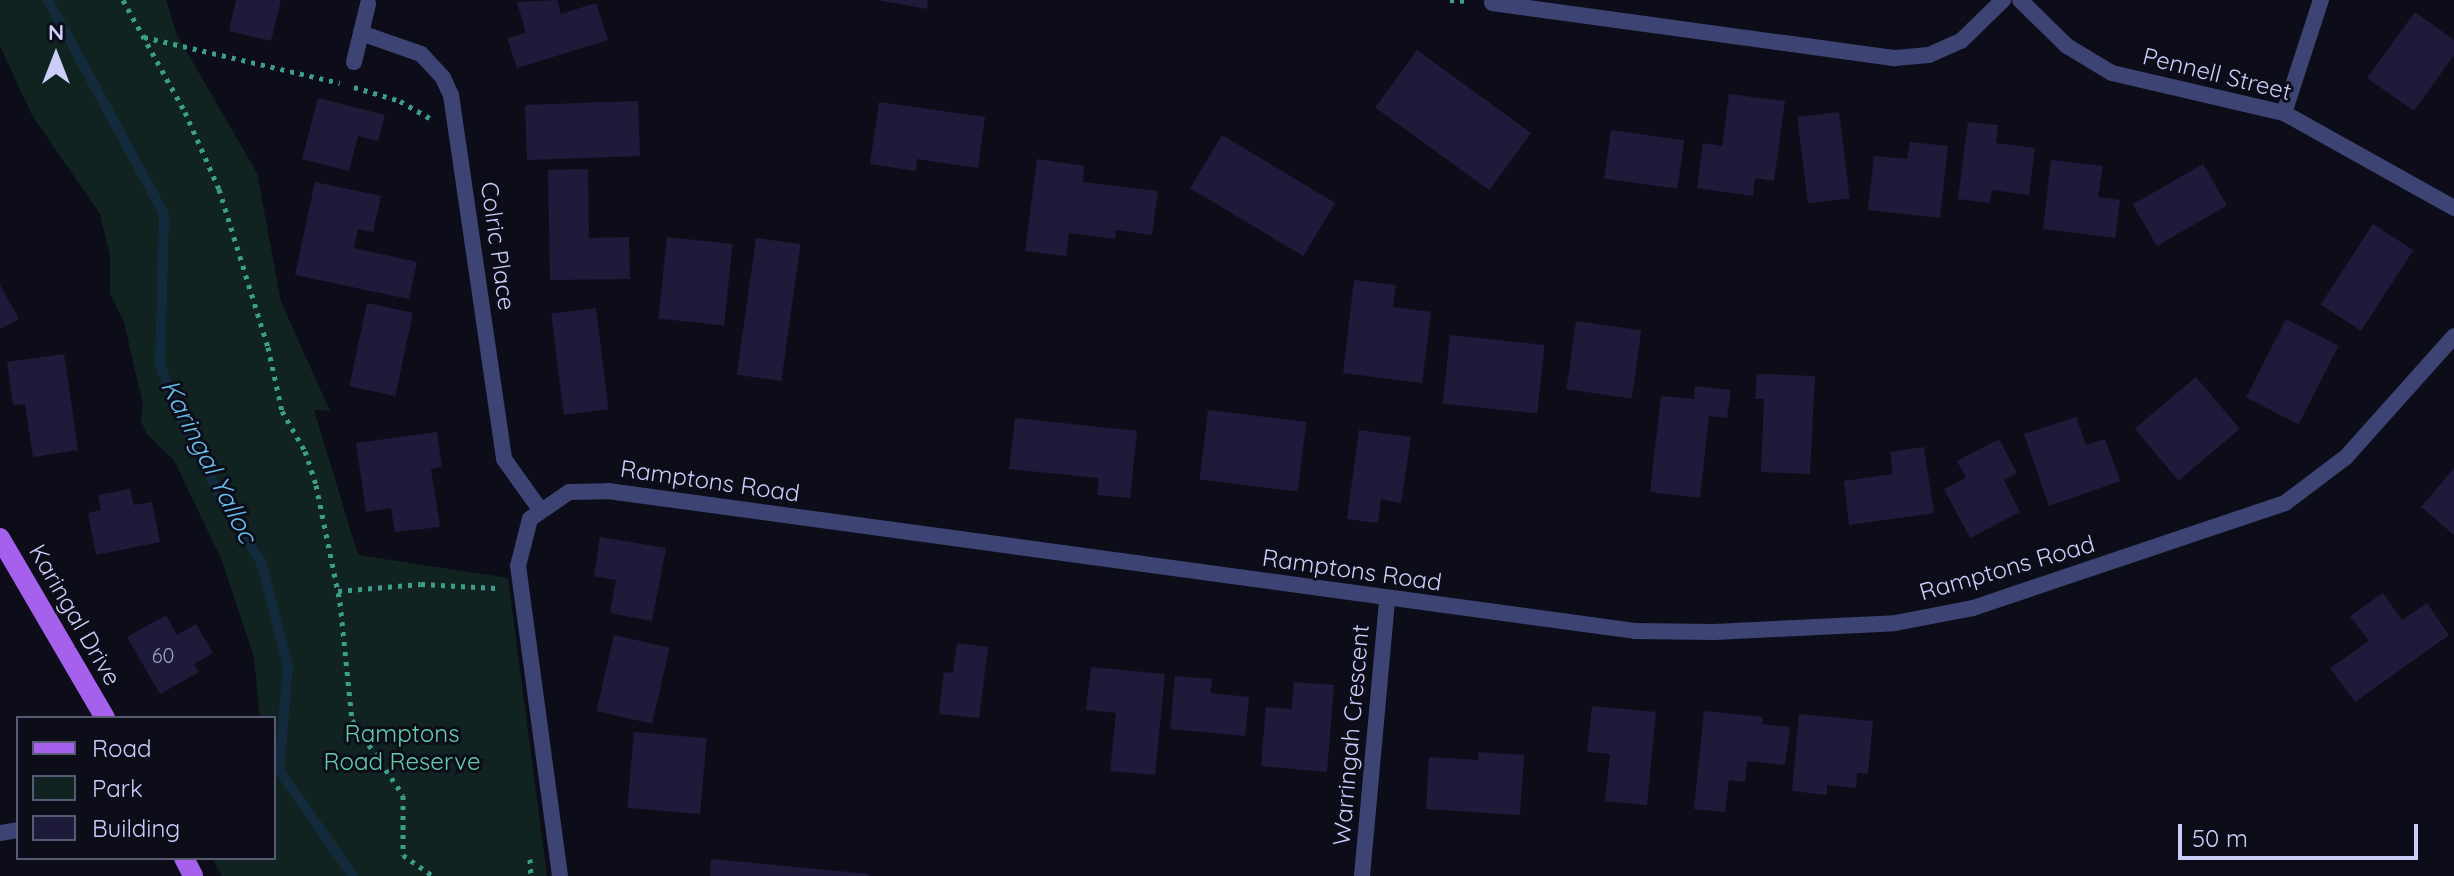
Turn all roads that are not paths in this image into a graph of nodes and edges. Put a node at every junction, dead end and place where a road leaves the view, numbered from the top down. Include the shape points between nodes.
1 (2003, 0) edge
2 (2020, 0) edge
3 (2321, 0) edge
4 (1492, 3) dead end
5 (368, 4) dead end
6 (361, 33) junction
7 (354, 62) dead end
8 (2284, 113) junction
9 (2454, 208) edge
10 (2454, 336) edge
11 (539, 508) junction
12 (0, 538) edge
13 (1387, 599) junction
14 (104, 716) edge
15 (560, 876) edge
16 (1362, 876) edge

1 - 4 street via 1961,41 1929,55 1895,58
2 - 8 street, Pennell Street via 2067,46 2112,73
3 - 8 street
5 - 6 street
6 - 7 street
6 - 11 street, Colric Place via 421,54 443,78 456,118 504,459
8 - 9 street, Pennell Street
10 - 13 street, Ramptons Road via 2346,457 2308,490 2261,513 1973,608 1895,623 1673,633
11 - 13 street, Ramptons Road via 569,492 608,491
11 - 15 street via 524,531 518,566
12 - 14 main road, Karingal Drive
13 - 16 street, Warringah Crescent

